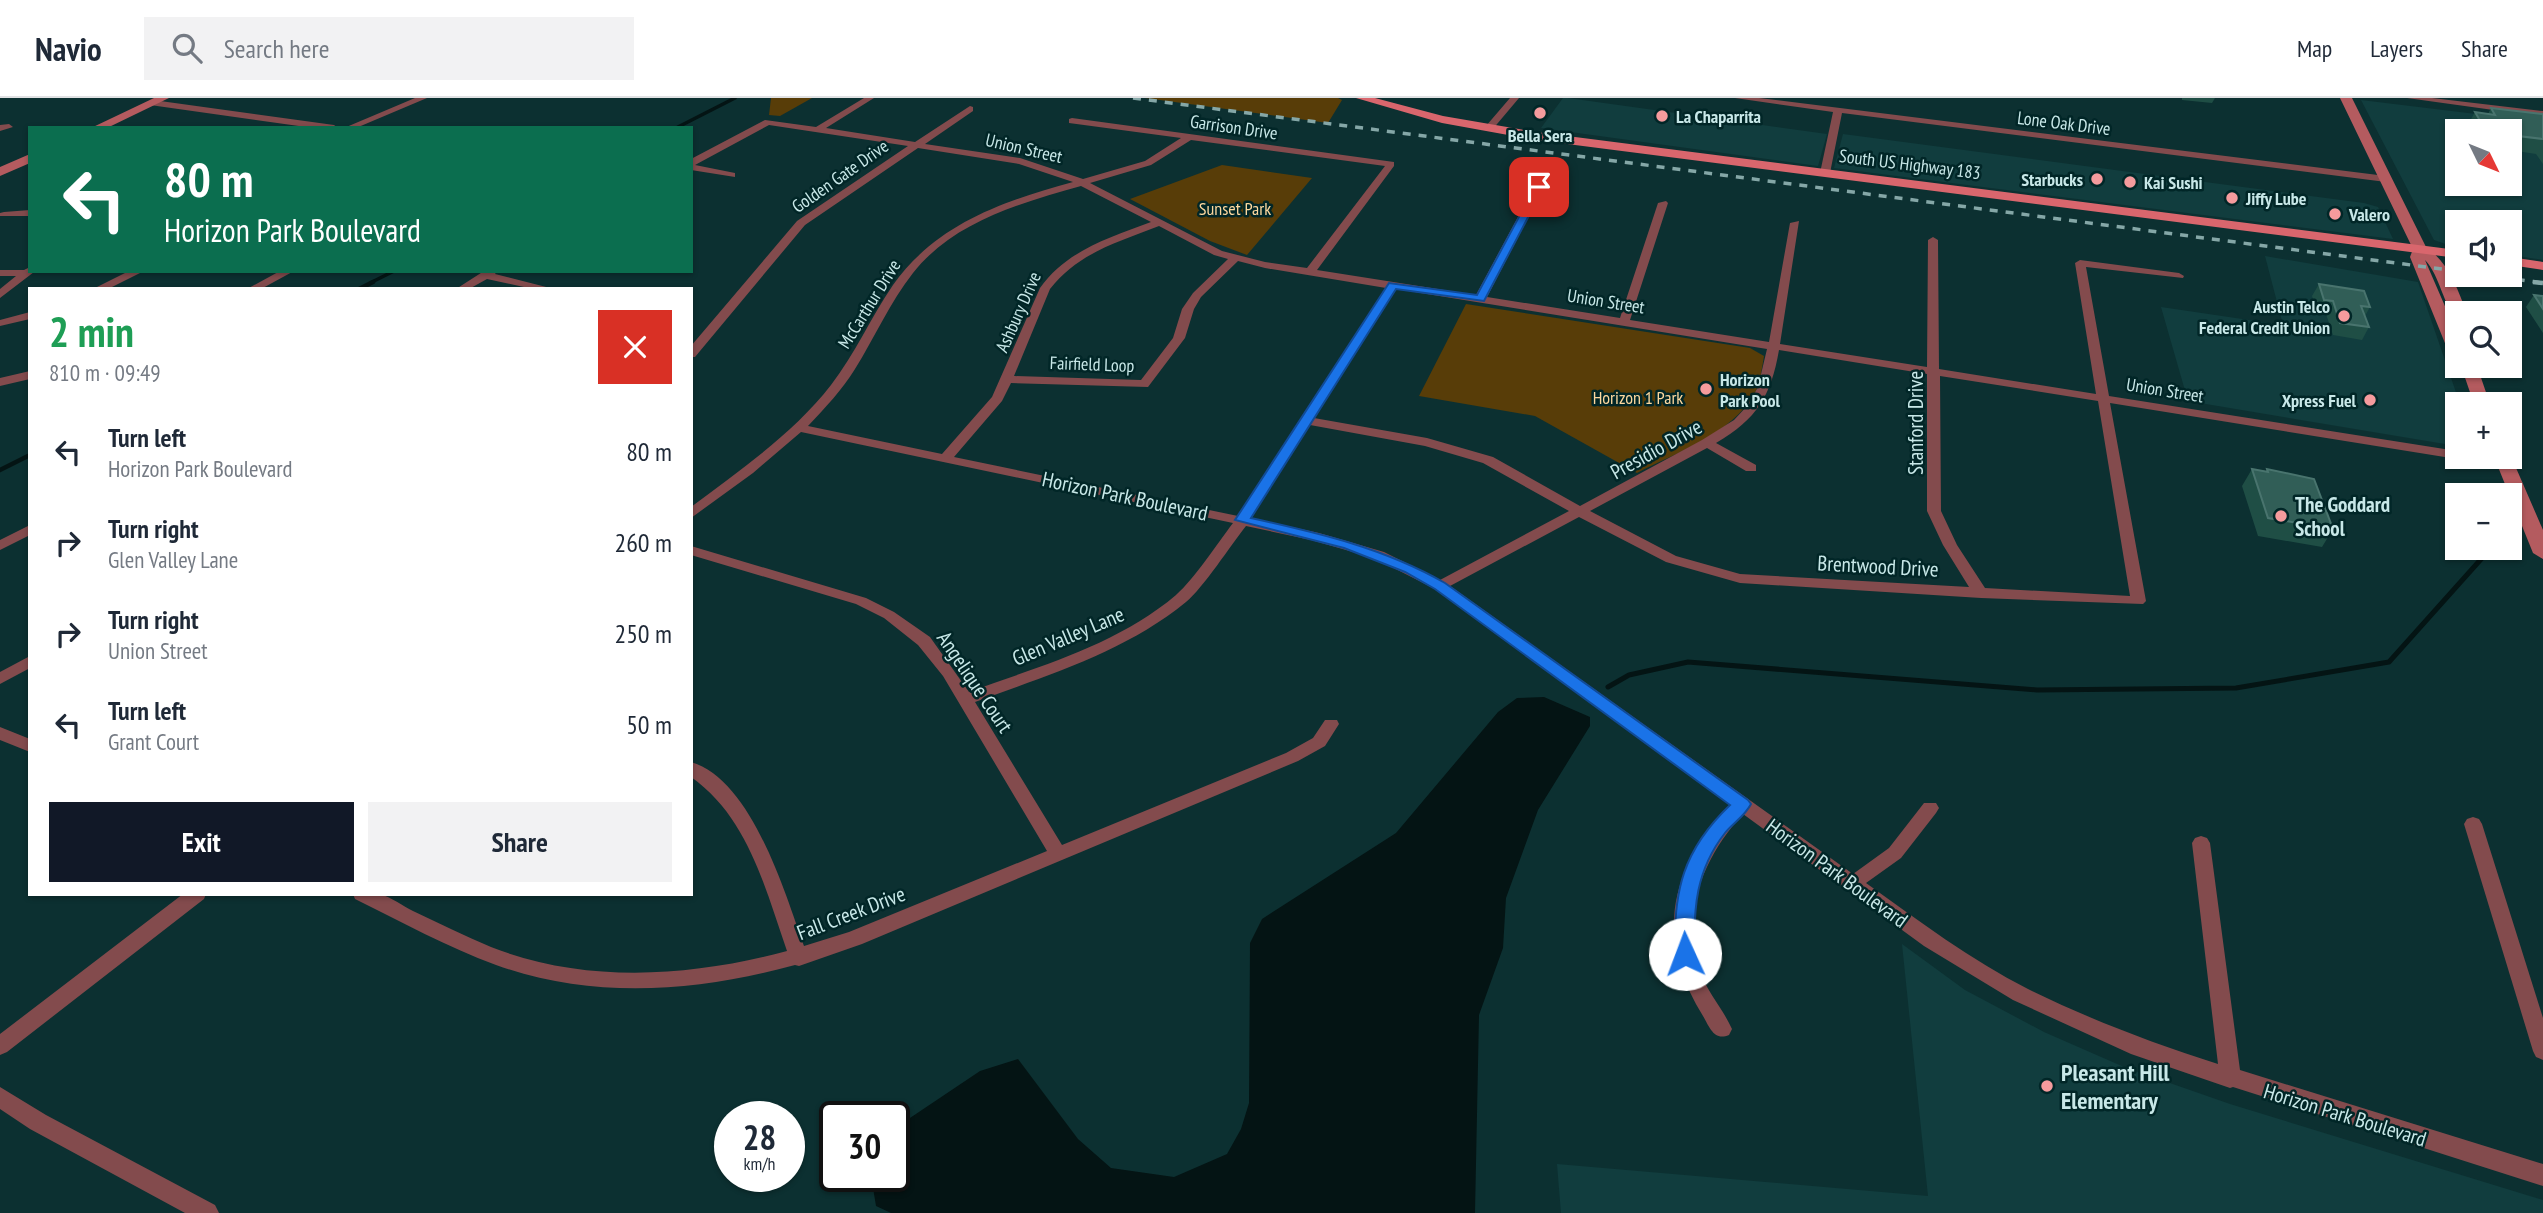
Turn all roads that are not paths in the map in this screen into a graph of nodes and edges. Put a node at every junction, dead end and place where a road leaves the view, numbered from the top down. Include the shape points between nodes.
1 (423, 98) edge
2 (870, 98) edge
3 (1362, 98) edge
4 (1515, 98) edge
5 (1739, 98) edge
6 (2346, 98) edge
7 (2411, 98) edge
8 (158, 100) edge
9 (970, 108) dead end
10 (1838, 111) junction
11 (2543, 114) edge
12 (1072, 121) dead end
13 (101, 126) edge
14 (321, 126) edge
15 (353, 126) edge
16 (1489, 128) junction
17 (817, 130) junction
18 (1189, 136) junction
19 (915, 145) junction
20 (28, 159) edge
21 (693, 164) edge
22 (693, 165) edge
23 (0, 172) edge
24 (1825, 173) junction
25 (732, 175) dead end
26 (2386, 178) junction
27 (1084, 183) junction
28 (1539, 187) dead end
29 (1663, 203) dead end
30 (28, 214) edge
31 (4, 215) dead end
32 (1159, 223) junction
33 (1795, 223) dead end
34 (1933, 240) dead end
35 (2420, 249) junction
36 (2445, 252) edge
37 (1235, 258) junction
38 (2522, 263) edge
39 (2543, 266) edge
40 (28, 272) edge
41 (1310, 272) junction
42 (0, 273) edge
43 (134, 273) edge
44 (285, 273) edge
45 (489, 273) edge
46 (2179, 276) dead end
47 (1392, 285) junction
48 (103, 287) edge
49 (256, 287) edge
50 (464, 287) edge
51 (542, 287) edge
52 (0, 295) edge
53 (1480, 299) junction
54 (2454, 301) edge
55 (28, 316) edge
56 (1624, 322) junction
57 (0, 323) edge
58 (2445, 325) edge
59 (1774, 346) junction
60 (693, 352) edge
61 (1934, 371) junction
62 (28, 375) edge
63 (1007, 379) junction
64 (0, 382) edge
65 (2101, 398) junction
66 (1305, 420) junction
67 (799, 428) junction
68 (1707, 443) junction
69 (2445, 453) edge
70 (945, 459) junction
71 (1751, 468) dead end
72 (2508, 469) edge
73 (1582, 511) junction
74 (693, 512) edge
75 (1242, 520) junction
76 (28, 530) edge
77 (0, 546) edge
78 (693, 551) edge
79 (2543, 553) edge
80 (1440, 586) junction
81 (1981, 593) junction
82 (28, 662) edge
83 (0, 680) edge
84 (965, 700) junction
85 (1331, 724) dead end
86 (0, 733) edge
87 (28, 745) edge
88 (693, 769) edge
89 (1742, 804) junction
90 (1930, 808) dead end
91 (2473, 824) dead end
92 (2201, 843) dead end
93 (1058, 853) junction
94 (1852, 884) junction
95 (194, 896) edge
96 (366, 896) edge
97 (799, 958) junction
98 (1722, 1029) dead end
99 (0, 1045) edge
100 (2543, 1051) edge
101 (2230, 1079) junction
102 (0, 1097) edge
103 (2543, 1175) edge
104 (207, 1213) edge

1 - 15 street
2 - 17 street
3 - 16 main road, South US Highway 183
4 - 16 street
5 - 10 street, Lone Oak Drive
6 - 26 main road
7 - 11 street
8 - 13 main road
8 - 14 street
9 - 19 street, Golden Gate Drive
10 - 24 street
10 - 26 street, Lone Oak Drive
12 - 18 street, Garrison Drive
16 - 24 main road, South US Highway 183
17 - 19 street, Union Street
17 - 21 street, Union Street via 768,122
18 - 27 street, McCarthur Drive via 1156,159
18 - 41 street, Garrison Drive via 1391,164
19 - 27 street, Union Street via 1041,166
19 - 60 street, Golden Gate Drive via 801,223
20 - 23 main road
22 - 25 street
24 - 35 main road, South US Highway 183
26 - 35 main road
27 - 32 street, Union Street
27 - 67 street, McCarthur Drive via 988,215 943,238 925,253 852,365
28 - 53 street
29 - 56 street
30 - 31 street
32 - 37 street, Union Street
32 - 63 street, Ashbury Drive via 1077,256 1055,271
33 - 59 street, Presidio Drive
34 - 61 street, Stanford Drive
35 - 36 main road, South US Highway 183
35 - 54 main road via 2437,259
35 - 58 main road via 2417,257
37 - 41 street, Union Street
37 - 63 street, Fairfield Loop via 1197,295 1179,338 1144,384
38 - 39 main road
40 - 42 street
40 - 52 street
41 - 47 street, Union Street
43 - 48 street
44 - 49 street
45 - 50 street
45 - 51 street
46 - 65 street, Brentwood Drive via 2080,263
47 - 53 street, Union Street
47 - 66 street, Glen Valley Lane
53 - 56 street, Union Street
55 - 57 street
56 - 59 street, Union Street
59 - 61 street, Union Street
59 - 68 street, Presidio Drive via 1762,397 1739,423
61 - 65 street, Union Street
61 - 81 street, Stanford Drive via 1934,511
62 - 64 street
63 - 70 street, Ashbury Drive via 987,413
65 - 69 street, Union Street
65 - 81 street, Brentwood Drive via 2138,601
66 - 73 street, Brentwood Drive via 1463,451 1515,472
66 - 75 street, Glen Valley Lane
67 - 70 street, Horizon Park Boulevard
67 - 74 street, McCarthur Drive
68 - 71 street
68 - 73 street, Presidio Drive
70 - 75 street, Horizon Park Boulevard
72 - 79 main road
73 - 80 street, Presidio Drive
73 - 81 street, Brentwood Drive via 1671,559 1740,578
75 - 80 street, Horizon Park Boulevard via 1349,544
75 - 84 street, Glen Valley Lane via 1183,597 1132,632 1068,662
76 - 77 street
78 - 84 street, Angelique Court via 861,601 890,615 910,627 936,655
80 - 89 street, Horizon Park Boulevard
82 - 83 street
84 - 93 street, Angelique Court
85 - 93 street, Fall Creek Drive via 1319,741 1292,757
86 - 87 street
88 - 97 street via 722,790 737,808
89 - 94 street, Horizon Park Boulevard
89 - 98 street via 1703,850 1691,876 1684,914 1685,954
90 - 94 street via 1895,853
91 - 100 street
92 - 101 street
93 - 97 street, Fall Creek Drive
94 - 101 street, Horizon Park Boulevard via 2020,995 2138,1048
95 - 99 street
96 - 97 street, Fall Creek Drive via 501,958 550,973 640,982 687,981
101 - 103 street, Horizon Park Boulevard
102 - 104 street

